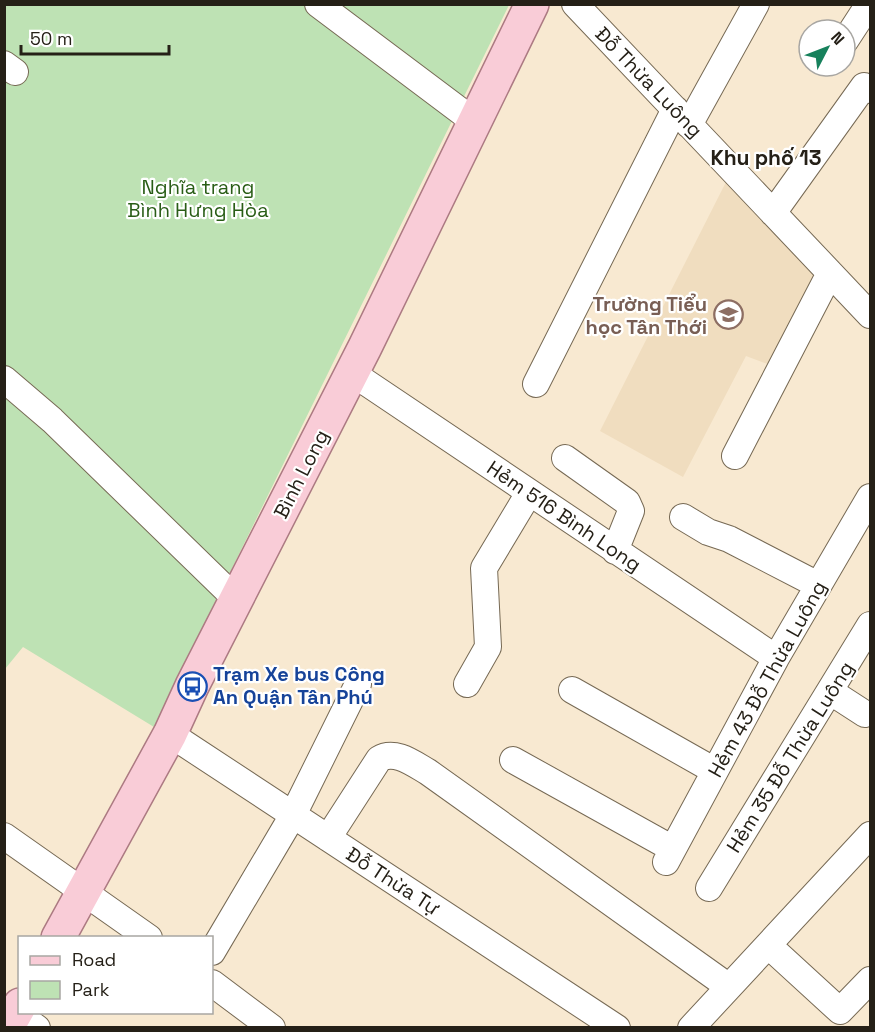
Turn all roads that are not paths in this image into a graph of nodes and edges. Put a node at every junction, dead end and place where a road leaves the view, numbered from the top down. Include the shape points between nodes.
1 (318, 4) edge
2 (532, 4) edge
3 (575, 4) edge
4 (756, 4) edge
5 (869, 4) edge
6 (857, 22) edge
7 (870, 90) edge
8 (682, 117) junction
9 (475, 122) junction
10 (773, 213) junction
11 (830, 273) junction
12 (869, 311) edge
13 (352, 373) junction
14 (4, 379) edge
15 (536, 384) dead end
16 (735, 456) dead end
17 (565, 458) dead end
18 (529, 493) junction
19 (870, 497) edge
20 (683, 517) dead end
21 (862, 532) edge
22 (615, 551) junction
23 (818, 585) junction
24 (236, 599) junction
25 (870, 625) edge
26 (776, 658) junction
27 (358, 684) dead end
28 (467, 684) dead end
29 (572, 690) dead end
30 (831, 692) junction
31 (865, 714) dead end
32 (170, 734) junction
33 (513, 760) dead end
34 (715, 771) junction
35 (292, 815) junction
36 (870, 835) edge
37 (4, 836) edge
38 (328, 838) junction
39 (709, 888) dead end
40 (84, 891) junction
41 (59, 936) edge
42 (146, 936) edge
43 (768, 945) junction
44 (213, 950) edge
45 (870, 980) edge
46 (213, 983) edge
47 (729, 987) junction
48 (272, 1028) edge
49 (617, 1028) edge
50 (691, 1028) edge

1 - 9 street
2 - 9 main road, Bình Long
3 - 8 street, Đỗ Thừa Luông
4 - 8 street
5 - 6 street
7 - 10 street via 864,86
8 - 10 street, Đỗ Thừa Luông
8 - 15 street
9 - 13 main road, Bình Long
10 - 11 street, Đỗ Thừa Luông
11 - 12 street, Đỗ Thừa Luông
11 - 16 street
13 - 18 street, Hẻm 516 Bình Long
13 - 24 main road, Bình Long
14 - 24 street via 52,420
17 - 22 street via 627,502 631,512
18 - 22 street, Hẻm 516 Bình Long
18 - 28 street via 484,568 488,647
19 - 21 street, Hẻm 43 Đỗ Thừa Luông
20 - 23 street
21 - 23 street, Hẻm 43 Đỗ Thừa Luông
22 - 26 street, Hẻm 516 Bình Long
23 - 26 street, Hẻm 43 Đỗ Thừa Luông
24 - 32 main road, Bình Long
25 - 30 street, Hẻm 35 Đỗ Thừa Luông
26 - 34 street, Hẻm 43 Đỗ Thừa Luông
27 - 35 street
29 - 34 street
30 - 31 street
30 - 39 street, Hẻm 35 Đỗ Thừa Luông
32 - 35 street, Đỗ Thừa Tự
32 - 40 main road, Bình Long
33 - 34 street, Hẻm 43 Đỗ Thừa Luông via 670,856
35 - 38 street, Đỗ Thừa Tự
35 - 44 street
36 - 43 street
37 - 40 street
38 - 47 street via 379,759 399,756 428,772
38 - 49 street, Đỗ Thừa Tự
40 - 41 main road, Bình Long
40 - 42 street
43 - 45 street via 840,1011
43 - 47 street
46 - 48 street
47 - 50 street

